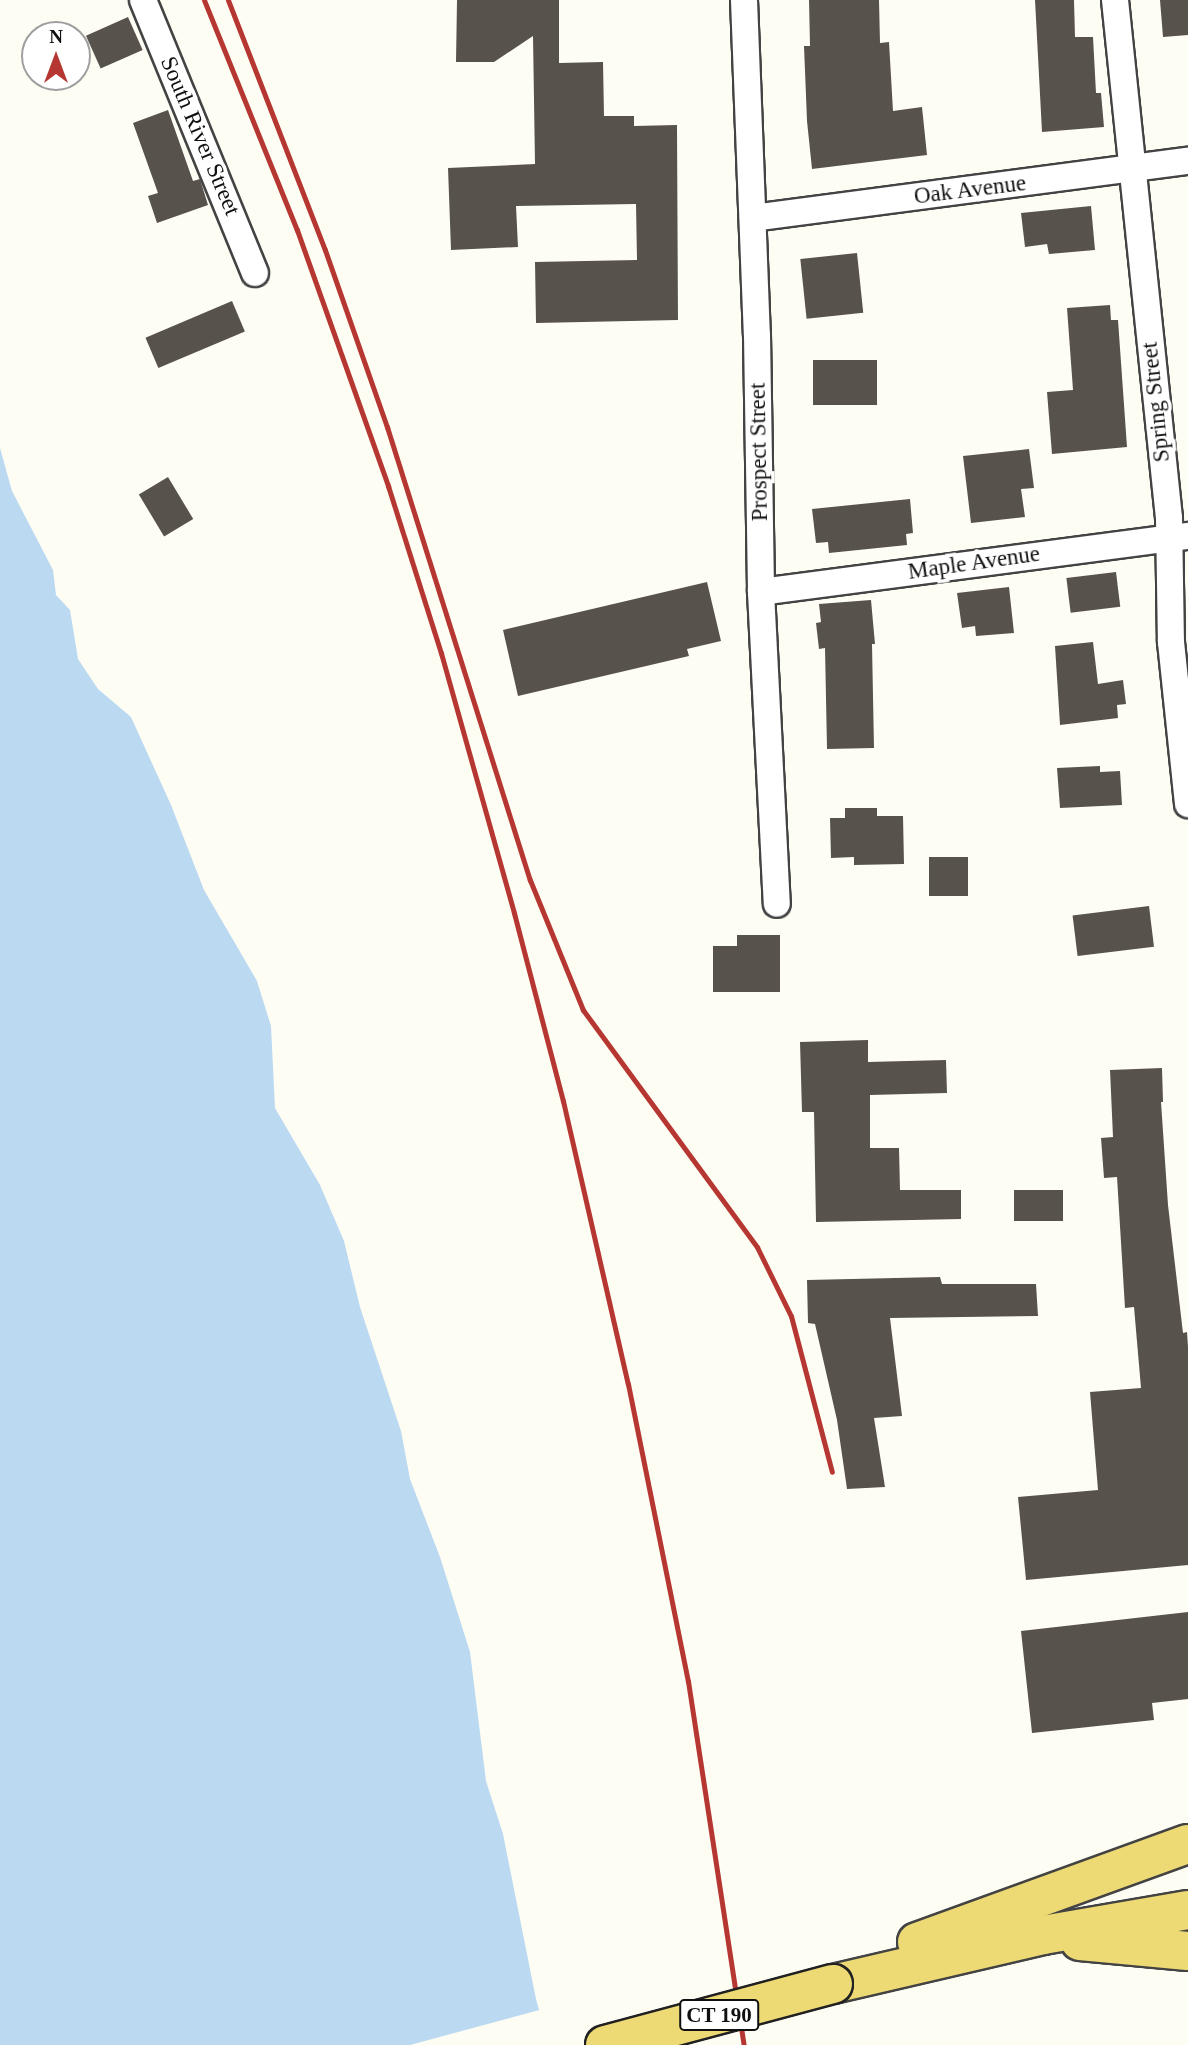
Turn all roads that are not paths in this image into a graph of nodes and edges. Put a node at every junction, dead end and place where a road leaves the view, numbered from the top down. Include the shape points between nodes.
1 (143, 0) edge
2 (744, 0) edge
3 (1115, 0) edge
4 (1188, 162) edge
5 (1130, 170) junction
6 (753, 218) junction
7 (255, 273) dead end
8 (1178, 537) edge
9 (761, 592) junction
10 (1188, 804) edge
11 (777, 904) dead end
12 (1188, 1844) edge
13 (1188, 1910) edge
14 (1043, 1935) junction
15 (1188, 1951) edge
16 (847, 1980) junction
17 (605, 2045) edge

1 - 7 street, South River Street
2 - 6 street, Prospect Street
3 - 5 street, Spring Street
4 - 5 street, Oak Avenue
5 - 6 street, Oak Avenue
5 - 8 street, Spring Street via 1166,492
6 - 9 street, Prospect Street
8 - 9 street, Maple Avenue
8 - 10 street, Spring Street via 1171,642
9 - 11 street, Prospect Street
12 - 16 main road via 935,1934
13 - 14 main road, CT 190
14 - 15 main road
14 - 16 main road, CT 190
16 - 17 main road, CT 190, bridge

